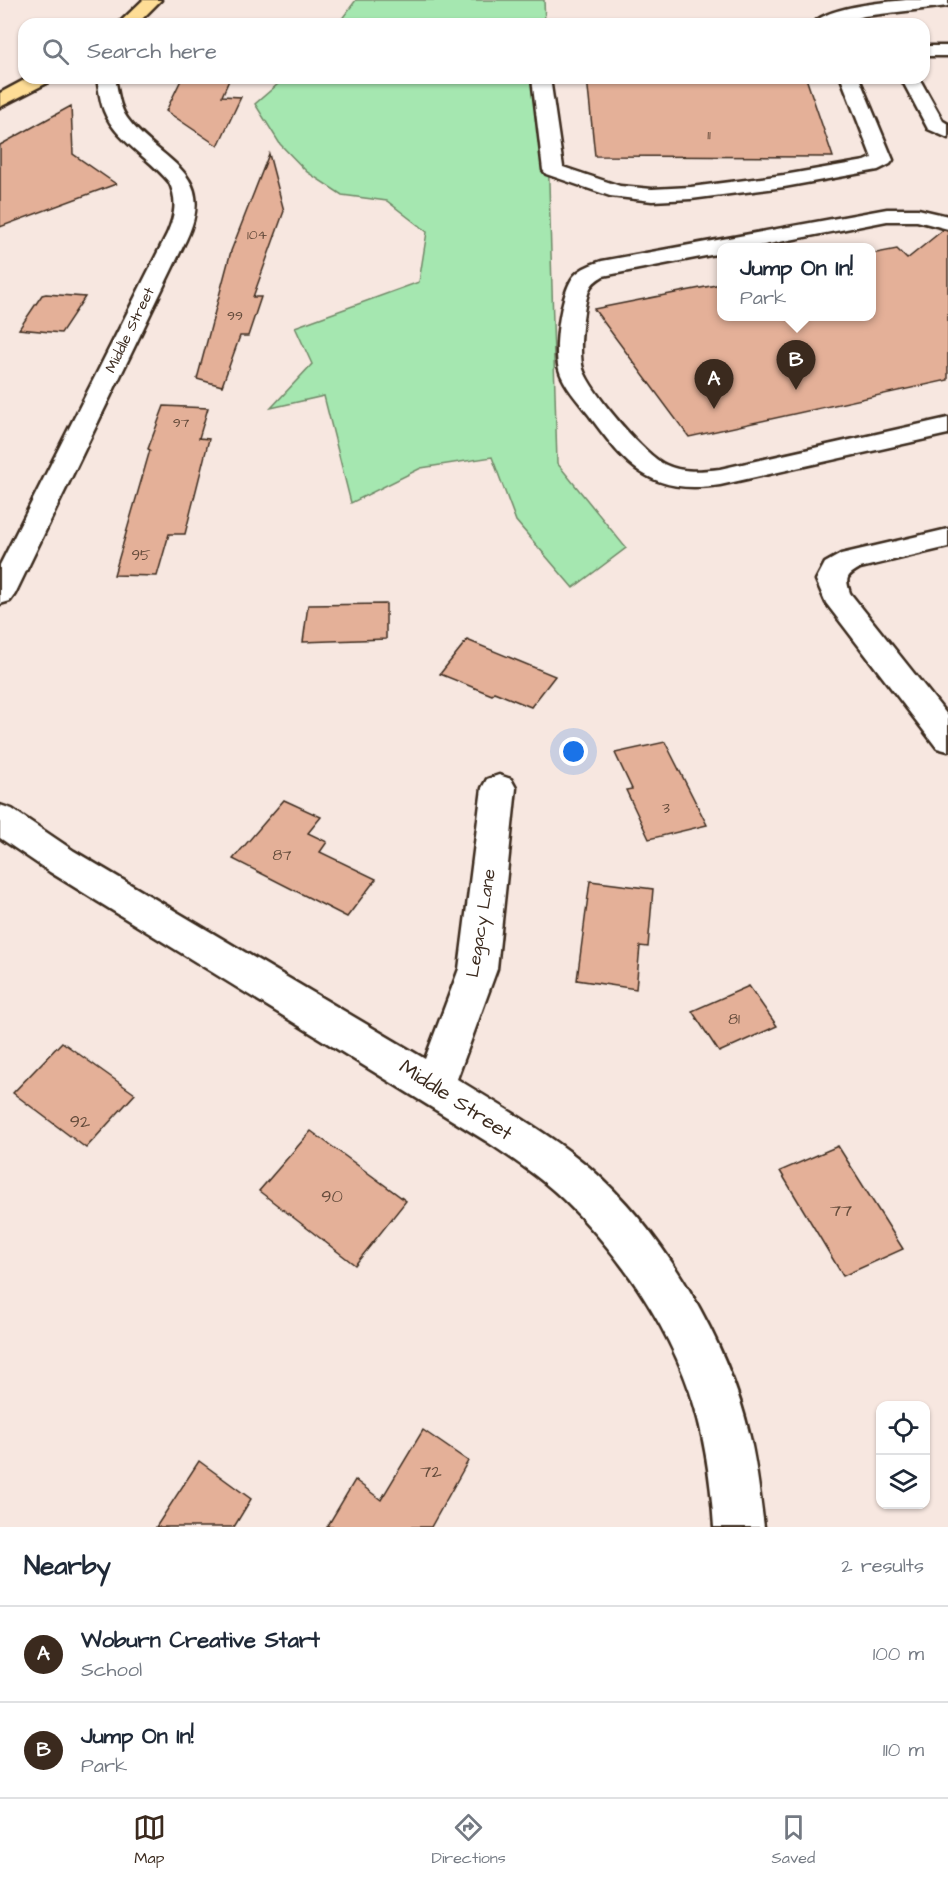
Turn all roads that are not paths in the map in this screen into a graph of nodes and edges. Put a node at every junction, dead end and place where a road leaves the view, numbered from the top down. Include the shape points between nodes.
1 (153, 0) edge
2 (948, 1) edge
3 (881, 4) edge
4 (948, 17) edge
5 (134, 18) edge
6 (824, 18) edge
7 (930, 20) edge
8 (31, 84) edge
9 (108, 84) edge
10 (542, 84) edge
11 (852, 84) edge
12 (913, 84) edge
13 (0, 101) edge
14 (948, 132) edge
15 (948, 223) edge
16 (736, 243) edge
17 (717, 247) edge
18 (948, 426) edge
19 (948, 538) edge
20 (0, 594) edge
21 (948, 739) edge
22 (499, 788) dead end
23 (0, 819) edge
24 (434, 1087) junction
25 (739, 1527) edge

1 - 5 main road
2 - 3 street
3 - 6 street
4 - 7 street
8 - 13 main road
9 - 20 street, Middle Street via 117,119 180,182 186,210
10 - 11 street via 553,170 617,192 652,195 784,181 871,166 883,160
12 - 14 street via 935,125
15 - 16 street via 918,214 887,215
17 - 18 street via 602,268 589,274 578,288 569,357 575,378 631,453 650,469 700,480
19 - 21 street via 851,561 835,570 831,580 836,596
22 - 24 street, Legacy Lane via 478,969
23 - 24 street, Middle Street via 198,945
24 - 25 street, Middle Street via 540,1154 592,1199 648,1268 692,1338 712,1388 731,1454

